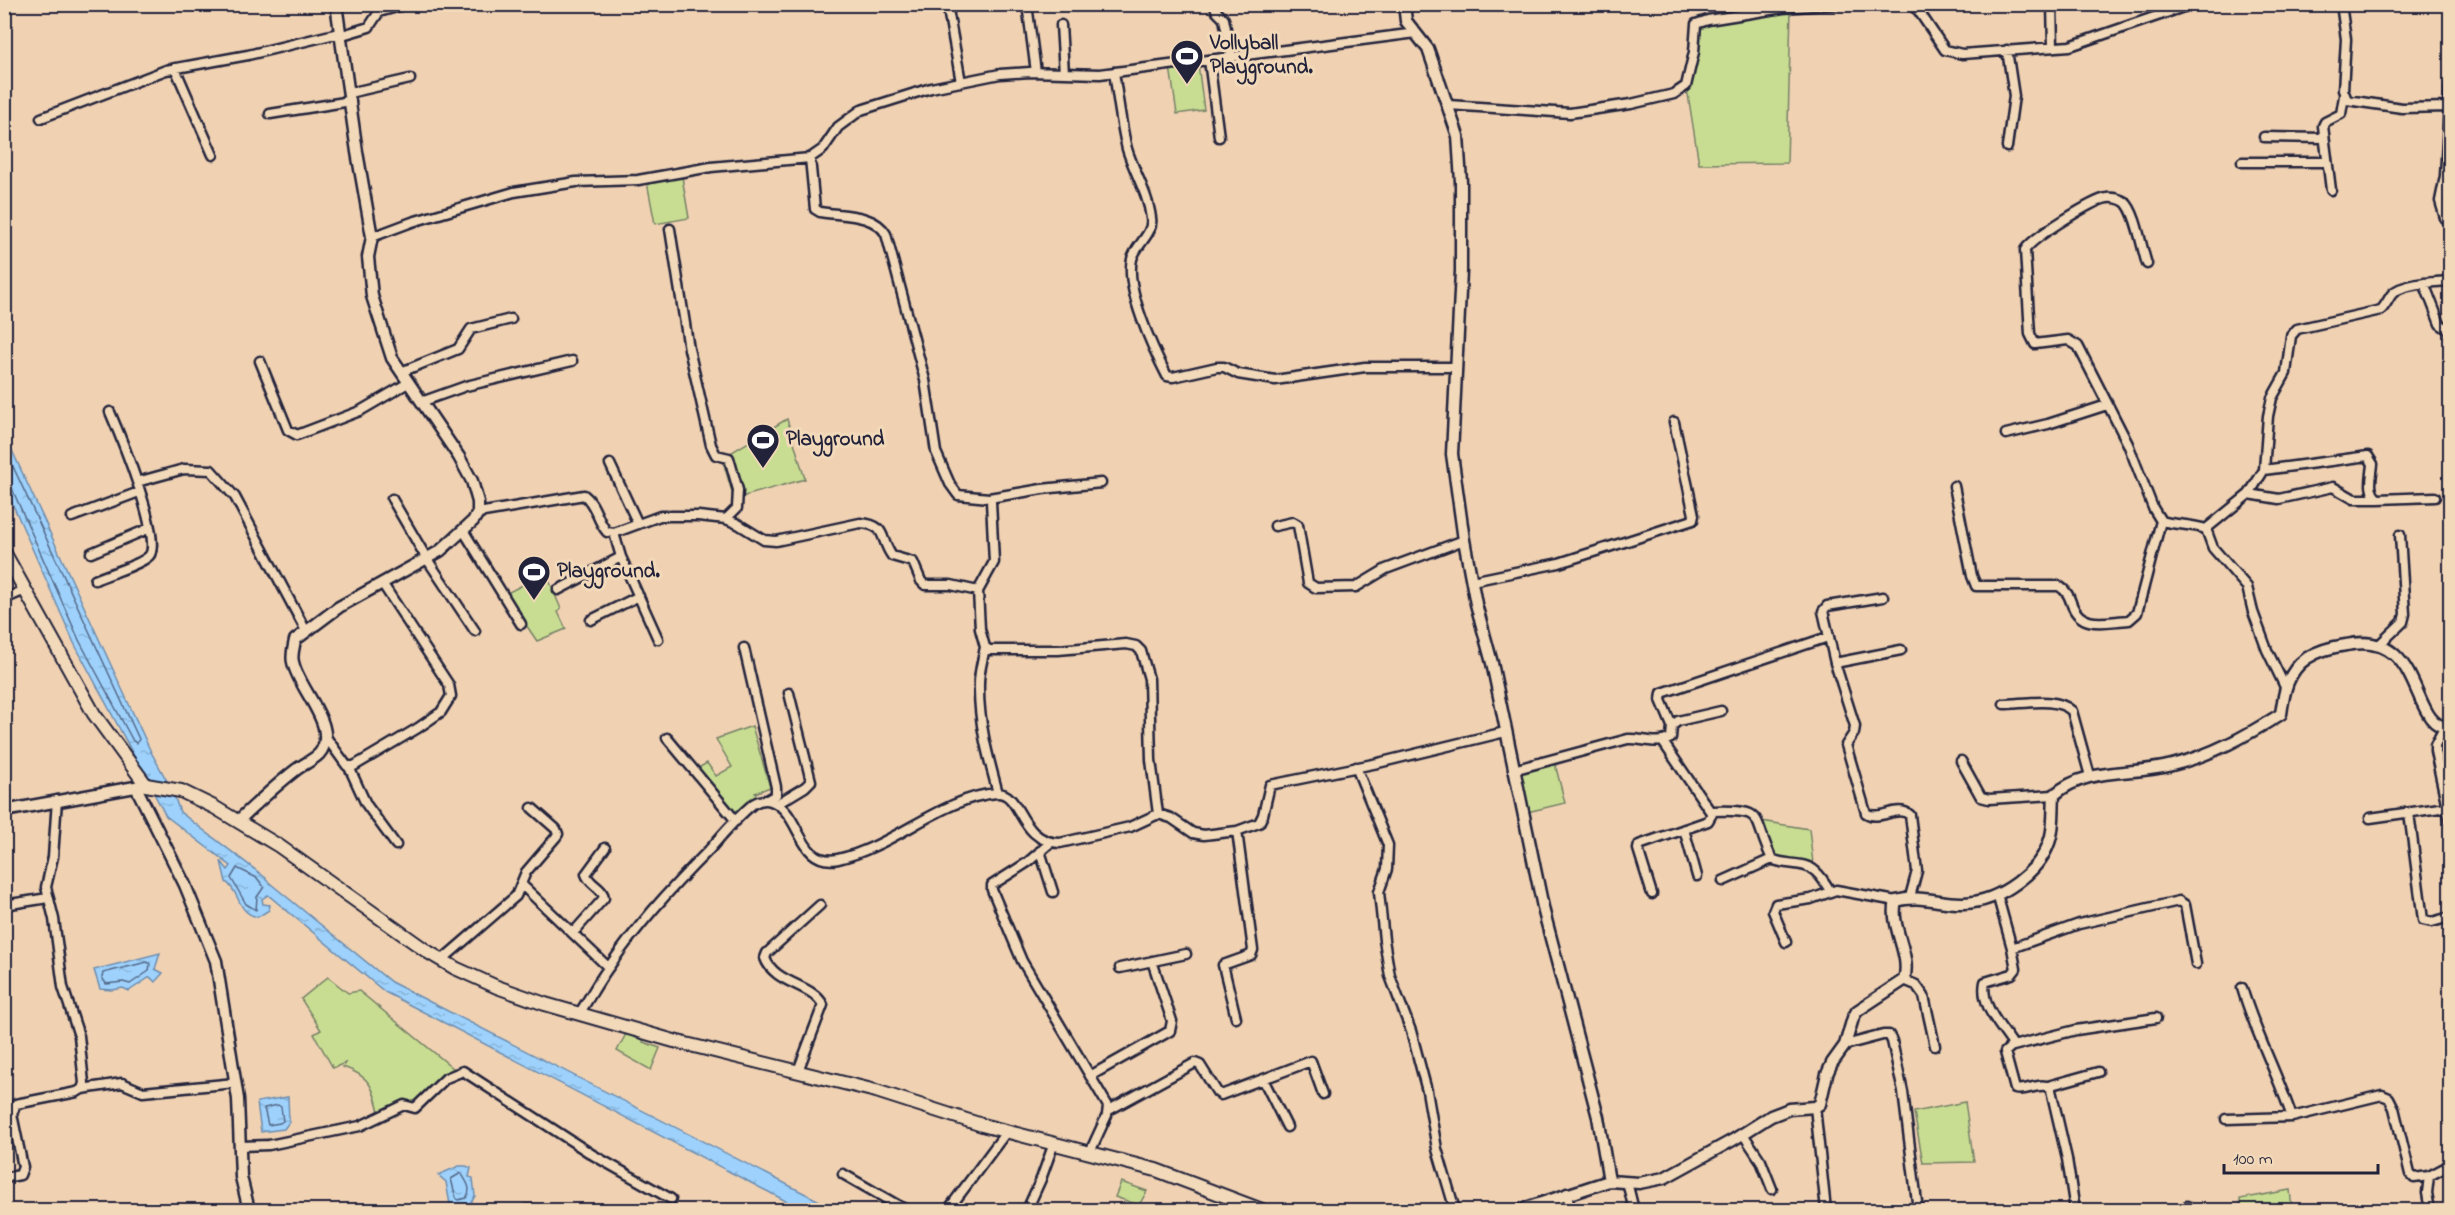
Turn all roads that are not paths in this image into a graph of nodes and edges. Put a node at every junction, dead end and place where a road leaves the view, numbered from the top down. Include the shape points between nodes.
1 (336, 4) edge
2 (407, 4) edge
3 (947, 4) edge
4 (1027, 4) edge
5 (1214, 4) edge
6 (1404, 4) edge
7 (1839, 4) edge
8 (1909, 4) edge
9 (2052, 4) edge
10 (2192, 4) edge
11 (2341, 4) edge
12 (1799, 6) edge
13 (1061, 25) dead end
14 (1416, 33) junction
15 (339, 34) junction
16 (2053, 47) junction
17 (2007, 50) junction
18 (1232, 58) junction
19 (1209, 60) junction
20 (175, 68) junction
21 (1036, 72) junction
22 (1114, 72) junction
23 (1064, 73) junction
24 (410, 79) dead end
25 (961, 82) junction
26 (2451, 86) edge
27 (2344, 96) junction
28 (350, 97) junction
29 (1448, 105) junction
30 (2448, 107) junction
31 (270, 114) dead end
32 (41, 118) dead end
33 (1219, 137) dead end
34 (2264, 137) dead end
35 (2324, 138) junction
36 (2007, 147) dead end
37 (213, 155) dead end
38 (810, 158) junction
39 (2242, 162) dead end
40 (2326, 162) junction
41 (2331, 190) dead end
42 (2451, 221) edge
43 (670, 229) dead end
44 (372, 237) junction
45 (2146, 264) dead end
46 (2451, 281) edge
47 (2424, 283) junction
48 (512, 319) dead end
49 (2451, 331) edge
50 (260, 361) dead end
51 (572, 361) dead end
52 (1455, 367) junction
53 (401, 372) junction
54 (408, 383) junction
55 (421, 402) junction
56 (2107, 405) junction
57 (110, 412) dead end
58 (1674, 422) dead end
59 (2006, 434) dead end
60 (610, 464) dead end
61 (2264, 470) junction
62 (137, 482) junction
63 (1101, 483) dead end
64 (1954, 486) dead end
65 (139, 492) junction
66 (2249, 494) junction
67 (2435, 496) dead end
68 (989, 498) junction
69 (392, 499) dead end
70 (2378, 499) junction
71 (478, 513) junction
72 (72, 517) dead end
73 (726, 519) junction
74 (2161, 521) junction
75 (638, 524) junction
76 (1275, 526) dead end
77 (150, 528) junction
78 (2206, 529) junction
79 (463, 530) junction
80 (614, 533) junction
81 (2400, 534) dead end
82 (1464, 540) junction
83 (4, 552) edge
84 (91, 553) dead end
85 (621, 557) junction
86 (427, 559) junction
87 (95, 580) dead end
88 (1472, 581) junction
89 (382, 583) junction
90 (25, 590) junction
91 (558, 590) dead end
92 (978, 591) junction
93 (639, 596) junction
94 (1883, 597) dead end
95 (4, 599) edge
96 (591, 620) dead end
97 (521, 624) dead end
98 (306, 631) junction
99 (475, 631) dead end
100 (1828, 637) junction
101 (658, 639) dead end
102 (2380, 644) junction
103 (985, 647) junction
104 (744, 648) dead end
105 (1901, 650) dead end
106 (1835, 663) junction
107 (2285, 687) junction
108 (789, 693) dead end
109 (2004, 704) dead end
110 (1721, 711) dead end
111 (1672, 726) junction
112 (2447, 728) edge
113 (1505, 732) junction
114 (326, 737) junction
115 (666, 738) dead end
116 (1663, 742) junction
117 (1961, 760) dead end
118 (349, 767) junction
119 (1356, 767) junction
120 (1513, 770) junction
121 (2090, 776) junction
122 (141, 786) junction
123 (998, 793) junction
124 (2054, 795) junction
125 (57, 800) junction
126 (767, 800) junction
127 (777, 804) junction
128 (2447, 807) junction
129 (532, 808) dead end
130 (4, 811) edge
131 (1711, 811) junction
132 (2409, 813) junction
133 (1158, 814) junction
134 (2370, 819) dead end
135 (238, 821) junction
136 (735, 821) junction
137 (2451, 821) edge
138 (1684, 829) junction
139 (1237, 831) junction
140 (1050, 843) junction
141 (396, 845) dead end
142 (605, 848) dead end
143 (1040, 851) junction
144 (1772, 859) junction
145 (1697, 876) dead end
146 (1723, 880) dead end
147 (522, 885) junction
148 (1830, 891) junction
149 (1053, 892) dead end
150 (1652, 894) dead end
151 (1996, 894) junction
152 (1910, 897) junction
153 (48, 898) junction
154 (1896, 901) junction
155 (4, 905) edge
156 (820, 905) dead end
157 (2451, 917) edge
158 (573, 933) junction
159 (1786, 942) dead end
160 (2013, 948) junction
161 (1186, 954) dead end
162 (442, 960) junction
163 (1152, 961) junction
164 (2196, 964) dead end
165 (608, 967) junction
166 (1120, 968) dead end
167 (1904, 980) junction
168 (2242, 988) dead end
169 (579, 1014) junction
170 (1236, 1018) dead end
171 (2156, 1018) dead end
172 (1845, 1045) junction
173 (1935, 1046) dead end
174 (2013, 1046) junction
175 (798, 1071) junction
176 (2098, 1072) dead end
177 (1090, 1076) junction
178 (1263, 1079) junction
179 (235, 1083) junction
180 (2048, 1086) junction
181 (82, 1089) junction
182 (1323, 1094) dead end
183 (1815, 1107) junction
184 (1109, 1110) junction
185 (2292, 1117) junction
186 (2226, 1119) dead end
187 (1287, 1127) dead end
188 (1007, 1131) junction
189 (1743, 1134) junction
190 (1054, 1143) junction
191 (240, 1146) junction
192 (1090, 1152) junction
193 (2451, 1165) edge
194 (843, 1174) dead end
195 (2428, 1176) junction
196 (4, 1178) edge
197 (1609, 1181) junction
198 (1627, 1182) junction
199 (1772, 1189) dead end
200 (1568, 1193) junction
201 (671, 1199) dead end
202 (249, 1210) edge
203 (525, 1210) edge
204 (535, 1210) edge
205 (906, 1210) edge
206 (948, 1210) edge
207 (1027, 1210) edge
208 (1262, 1210) edge
209 (1455, 1210) edge
210 (1520, 1210) edge
211 (1570, 1210) edge
212 (1634, 1210) edge
213 (1826, 1210) edge
214 (1918, 1210) edge
215 (2075, 1210) edge
216 (2430, 1210) edge

1 - 15 street
2 - 15 street via 379,12 369,27
3 - 25 street
4 - 21 street
5 - 18 street via 1224,19
6 - 14 street via 1406,21
7 - 12 street
8 - 17 street via 1918,10 1945,50 1962,54
9 - 16 street
10 - 16 street via 2091,39
11 - 27 street via 2346,39
12 - 29 street via 1696,24 1686,86 1674,94 1570,113
13 - 23 street
14 - 18 street
14 - 29 street via 1428,49
15 - 20 street
15 - 28 street
16 - 17 street
17 - 36 street via 2014,96
18 - 19 street
19 - 22 street
19 - 33 street
20 - 32 street
20 - 37 street
21 - 23 street
21 - 25 street
22 - 23 street
22 - 52 street via 1128,151 1152,220 1132,258 1133,278 1145,330 1167,376 1217,367 1275,380 1365,367
24 - 28 street
25 - 38 street via 861,110 838,127 823,149
26 - 30 street
27 - 30 street via 2357,103 2402,108
27 - 35 street via 2341,114 2323,126
28 - 31 street
28 - 44 street
29 - 52 street via 1458,136 1461,182
30 - 42 street via 2440,201 2445,218
34 - 35 street
35 - 40 street
38 - 44 street via 514,192
38 - 68 street via 815,208 873,221 886,234 925,380 936,452 958,495
39 - 40 street
40 - 41 street
43 - 73 street via 689,349 711,445 716,455 729,458 738,490 737,508
44 - 53 street via 368,257 372,296 392,358
45 - 56 street via 2131,210 2116,198 2106,198 2085,208 2038,237 2025,250 2032,341 2041,345 2068,340 2078,346
46 - 47 street
47 - 49 street via 2440,324
47 - 61 street via 2393,293 2381,310 2297,329 2291,336 2286,373 2272,398 2268,416
48 - 53 street via 471,329 458,349
50 - 54 street via 288,430 297,435 360,411
51 - 55 street via 466,386
52 - 82 street via 1452,454
53 - 54 street
54 - 55 street
55 - 71 street via 472,481
56 - 59 street
56 - 74 street
57 - 62 street
58 - 88 street via 1693,520 1559,563
60 - 75 street
61 - 66 street
61 - 70 street via 2368,456 2373,464 2372,495
62 - 65 street
62 - 98 street via 184,469 211,470 239,505
63 - 68 street
64 - 74 street via 1976,586 2060,586 2066,590 2075,614 2088,622 2129,620 2137,613
65 - 72 street
65 - 77 street
66 - 70 street via 2279,499 2333,487 2354,499
66 - 78 street
67 - 70 street
68 - 92 street via 993,507 994,562
69 - 86 street
71 - 79 street
71 - 80 street via 584,495 603,528
73 - 75 street via 670,515
73 - 92 street via 764,540 776,541 860,523 873,524 880,529 892,556 913,562 925,585
74 - 78 street
75 - 80 street
76 - 82 street via 1293,522 1298,525 1308,583 1316,588 1356,587 1386,569
77 - 84 street
77 - 87 street via 150,555
78 - 107 street via 2213,548 2247,587 2267,650
79 - 86 street
79 - 97 street
80 - 85 street
81 - 102 street via 2405,614 2403,622
82 - 88 street
83 - 90 main road
85 - 91 street
85 - 93 street
86 - 89 street
86 - 99 street
88 - 113 street
89 - 98 street
89 - 118 street via 448,685 451,696 441,712
90 - 95 street
90 - 122 main road via 94,714
92 - 103 street
93 - 96 street
93 - 101 street
94 - 100 street via 1827,606 1823,611
98 - 114 street via 295,640 292,660 298,679 321,717
100 - 106 street
100 - 111 street via 1662,693
102 - 107 street via 2358,642 2324,649 2306,658 2291,673
102 - 112 street via 2390,649 2406,668 2424,706 2436,722
103 - 123 street via 979,681 980,711
103 - 133 street via 1058,650 1136,646 1149,679 1151,760
104 - 126 street via 776,787 776,795
105 - 106 street
106 - 152 street via 1855,726 1846,745 1866,813 1874,816 1902,811 1910,815 1917,871
107 - 121 street via 2281,714 2208,755 2171,766
108 - 127 street via 811,781
109 - 121 street via 2056,703 2072,711
110 - 111 street via 1678,721
111 - 116 street via 1671,738
112 - 128 street via 2435,744
113 - 119 street
113 - 120 street
114 - 118 street
114 - 135 street via 318,755
115 - 136 street
116 - 120 street via 1628,739
116 - 131 street
117 - 124 street via 1981,797
118 - 141 street via 366,804
119 - 139 street via 1270,785 1259,823
119 - 209 street via 1388,845 1387,869 1379,892 1385,949 1390,976 1411,1031
120 - 197 street via 1544,912 1598,1118
121 - 124 street via 2066,785
122 - 125 street
122 - 135 main road via 181,791
122 - 179 street via 216,961
123 - 127 street via 962,801 871,849 836,859 815,855 803,845 792,820
123 - 140 street via 1011,800 1039,839
124 - 151 street via 2051,837 2042,856 2019,880
125 - 130 street
125 - 153 street
126 - 127 street
126 - 136 street via 755,803
128 - 132 street
128 - 137 street
129 - 147 street via 558,834 526,872
131 - 138 street via 1708,820
131 - 144 street via 1741,810 1757,818
132 - 134 street
132 - 157 street via 2422,917 2428,922
133 - 139 street via 1193,833
133 - 140 street via 1130,827
135 - 162 main road
136 - 165 street via 669,891
138 - 145 street
138 - 150 street via 1638,849
139 - 170 street via 1253,950 1251,955 1223,965
140 - 143 street
142 - 158 street via 586,874 604,898
143 - 149 street
143 - 177 street via 993,885 992,890 1022,961
144 - 146 street
144 - 148 street via 1809,867
147 - 158 street
147 - 162 street via 516,896
148 - 154 street
148 - 159 street via 1774,907
151 - 152 street via 1966,903
151 - 160 street
152 - 154 street
153 - 155 street
153 - 181 street via 63,987 79,1036
154 - 167 street via 1894,915 1906,965
156 - 175 street via 765,958 783,978 824,1005
158 - 165 street
160 - 164 street via 2079,924 2179,901 2185,905
160 - 174 street via 2015,971 1989,979 1984,987 1989,1010
161 - 163 street
162 - 169 main road via 497,987
163 - 166 street
163 - 177 street via 1172,1021 1170,1031
165 - 169 street
167 - 172 street via 1857,1011
167 - 173 street via 1916,985 1924,996
168 - 185 street
169 - 175 main road
171 - 174 street via 2076,1030
172 - 183 street via 1832,1063 1824,1096
172 - 214 street via 1882,1035 1891,1037 1903,1092
174 - 180 street via 2005,1052 2015,1089
175 - 188 main road
176 - 180 street
177 - 184 street
178 - 182 street via 1311,1061
178 - 184 street via 1221,1095 1200,1065 1193,1063
178 - 187 street
179 - 181 street via 143,1092 122,1083
179 - 191 street
180 - 215 street via 2067,1159
181 - 196 street via 16,1104 12,1114 23,1167 20,1175
183 - 189 street via 1781,1111
183 - 213 street
184 - 192 street
185 - 186 street
185 - 195 street via 2371,1096 2386,1096 2394,1108 2410,1174 2414,1178
188 - 190 main road
188 - 206 street
189 - 198 street via 1664,1178
189 - 199 street via 1761,1161
190 - 192 main road
190 - 207 street
191 - 201 street via 269,1145 339,1131 360,1126 404,1105 415,1108 446,1078 463,1071 593,1155
191 - 202 street via 241,1177
192 - 208 main road via 1155,1170
193 - 195 street
194 - 205 street
195 - 216 street
197 - 198 street
197 - 200 street
198 - 212 street
200 - 210 street
200 - 211 street
203 - 204 street

